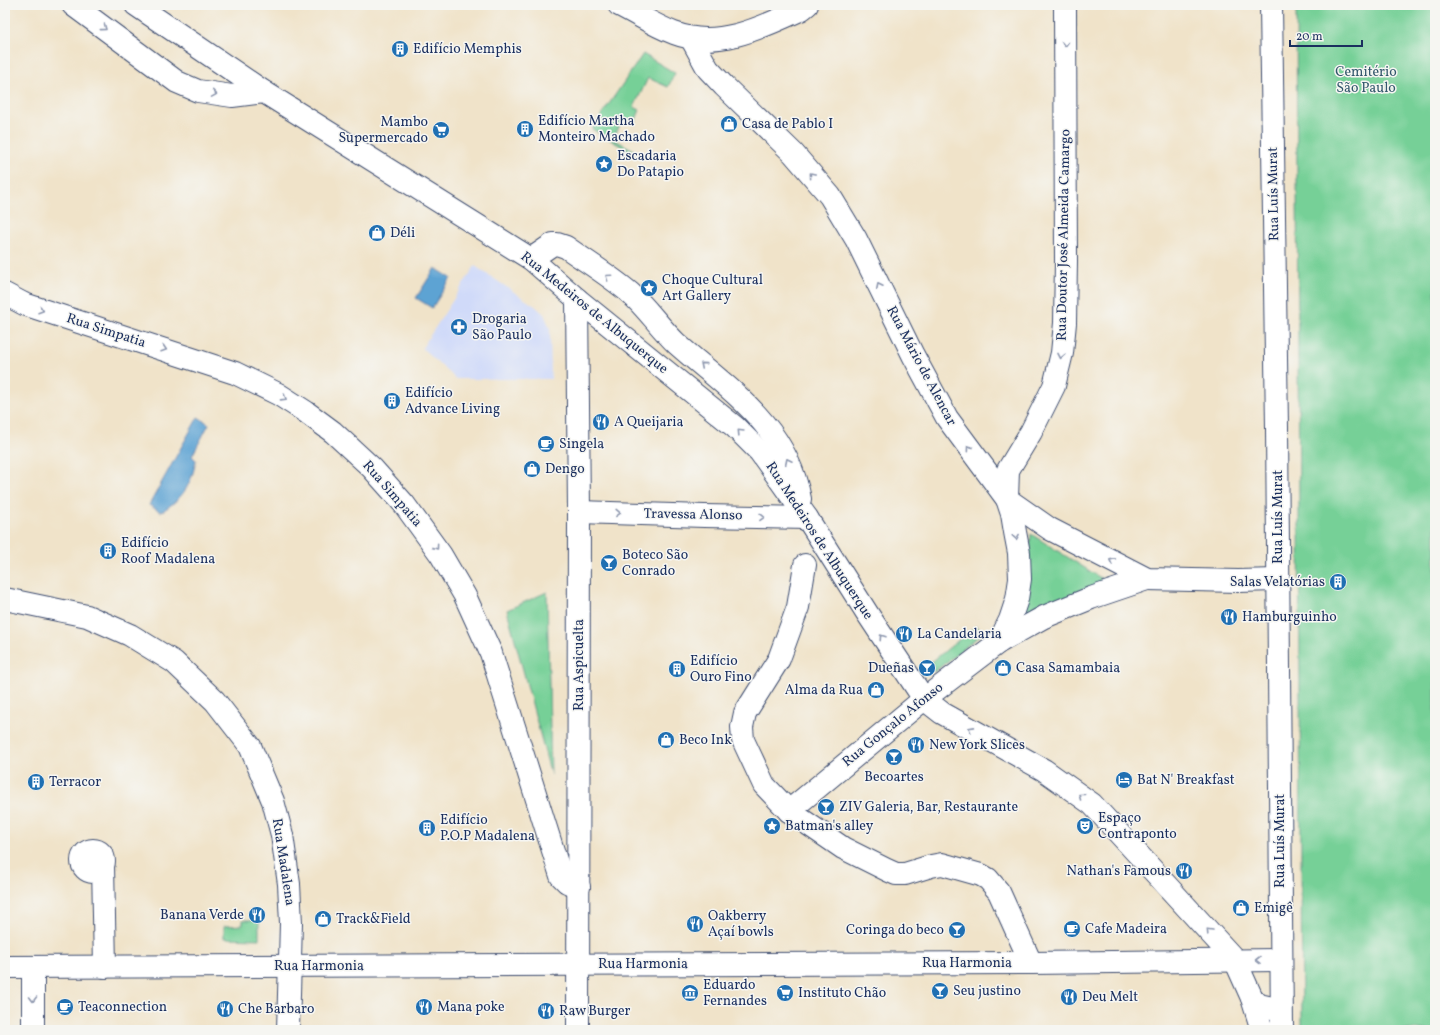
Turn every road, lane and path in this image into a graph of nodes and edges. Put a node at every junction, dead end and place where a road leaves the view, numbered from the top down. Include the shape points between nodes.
1 (73, 5) edge
2 (136, 5) edge
3 (619, 5) edge
4 (807, 5) edge
5 (1065, 5) edge
6 (1271, 5) edge
7 (691, 38) junction
8 (264, 92) junction
9 (531, 259) junction
10 (5, 294) edge
11 (577, 300) junction
12 (999, 472) junction
13 (1007, 499) junction
14 (579, 512) junction
15 (805, 515) junction
16 (805, 565) dead end
17 (1147, 579) junction
18 (1278, 580) junction
19 (5, 599) edge
20 (998, 642) junction
21 (924, 699) junction
22 (789, 811) junction
23 (103, 865) dead end
24 (579, 887) junction
25 (1235, 960) junction
26 (1280, 960) junction
27 (1031, 963) junction
28 (579, 964) junction
29 (289, 966) junction
30 (105, 967) junction
31 (5, 968) edge
32 (32, 968) junction
33 (1252, 998) junction
34 (1282, 1020) edge
35 (33, 1030) edge
36 (288, 1030) edge
37 (578, 1030) edge
38 (1262, 1030) edge

1 -> 8 street via 177,82 198,91 232,96
2 - 8 street, Rua Medeiros de Albuquerque
3 - 7 street via 673,33
4 - 7 street via 762,27 739,34 722,38
5 -> 12 street, Rua Doutor José Almeida Camargo via 1066,261 1062,353 1054,386 1031,432
6 - 18 street, Rua Luís Murat
12 -> 7 street, Rua Mário de Alencar via 947,418 856,239 830,196 793,153 708,68
8 - 9 street, Rua Medeiros de Albuquerque
9 - 11 street, Rua Medeiros de Albuquerque
15 -> 9 street via 797,480 770,430 740,397 676,343 630,294 566,247 553,244
10 -> 24 street, Rua Simpatia via 24,304 235,373 278,394 306,412 333,432 372,468 404,504 441,555 465,596 492,653 561,876
11 - 14 street, Rua Aspicuelta
15 -> 11 street, Rua Medeiros de Albuquerque via 760,452 735,427
12 - 13 street, Rua Doutor José Almeida Camargo
17 -> 13 street via 1050,529
13 -> 20 street, Rua Gonçalo Afonso via 1014,526 1020,579 1010,620
14 -> 15 street, Travessa Alonso via 704,516
14 - 24 street, Rua Aspicuelta
21 -> 15 street, Rua Medeiros de Albuquerque
16 - 22 street via 798,607 778,659 746,713 742,727 743,740 764,785
17 - 18 street
17 - 20 street, Rua Gonçalo Afonso via 1044,617
18 - 26 street, Rua Luís Murat
19 - 29 street, Rua Madalena via 87,616 130,634 174,662 216,701 250,746 273,801 282,835 289,884
20 - 21 street, Rua Gonçalo Afonso
21 - 22 street, Rua Gonçalo Afonso
25 -> 21 street, Rua Medeiros de Albuquerque via 1092,804 1044,770 942,713
22 - 27 street via 843,848 896,874 942,864 982,875 999,892
23 - 30 street
24 - 28 street, Rua Aspicuelta
26 -> 25 street, Rua Harmonia
25 - 27 street, Rua Harmonia
25 - 33 street, Rua Medeiros de Albuquerque
26 - 34 street, Rua Luís Murat
27 - 28 street, Rua Harmonia
28 - 29 street, Rua Harmonia
28 - 37 street, Rua Aspicuelta
29 - 30 street, Rua Harmonia
29 - 36 street, Rua Madalena
30 - 32 street, Rua Harmonia
31 - 32 street, Rua Harmonia
32 -> 35 street
33 - 34 street
33 - 38 street, Rua Medeiros de Albuquerque

